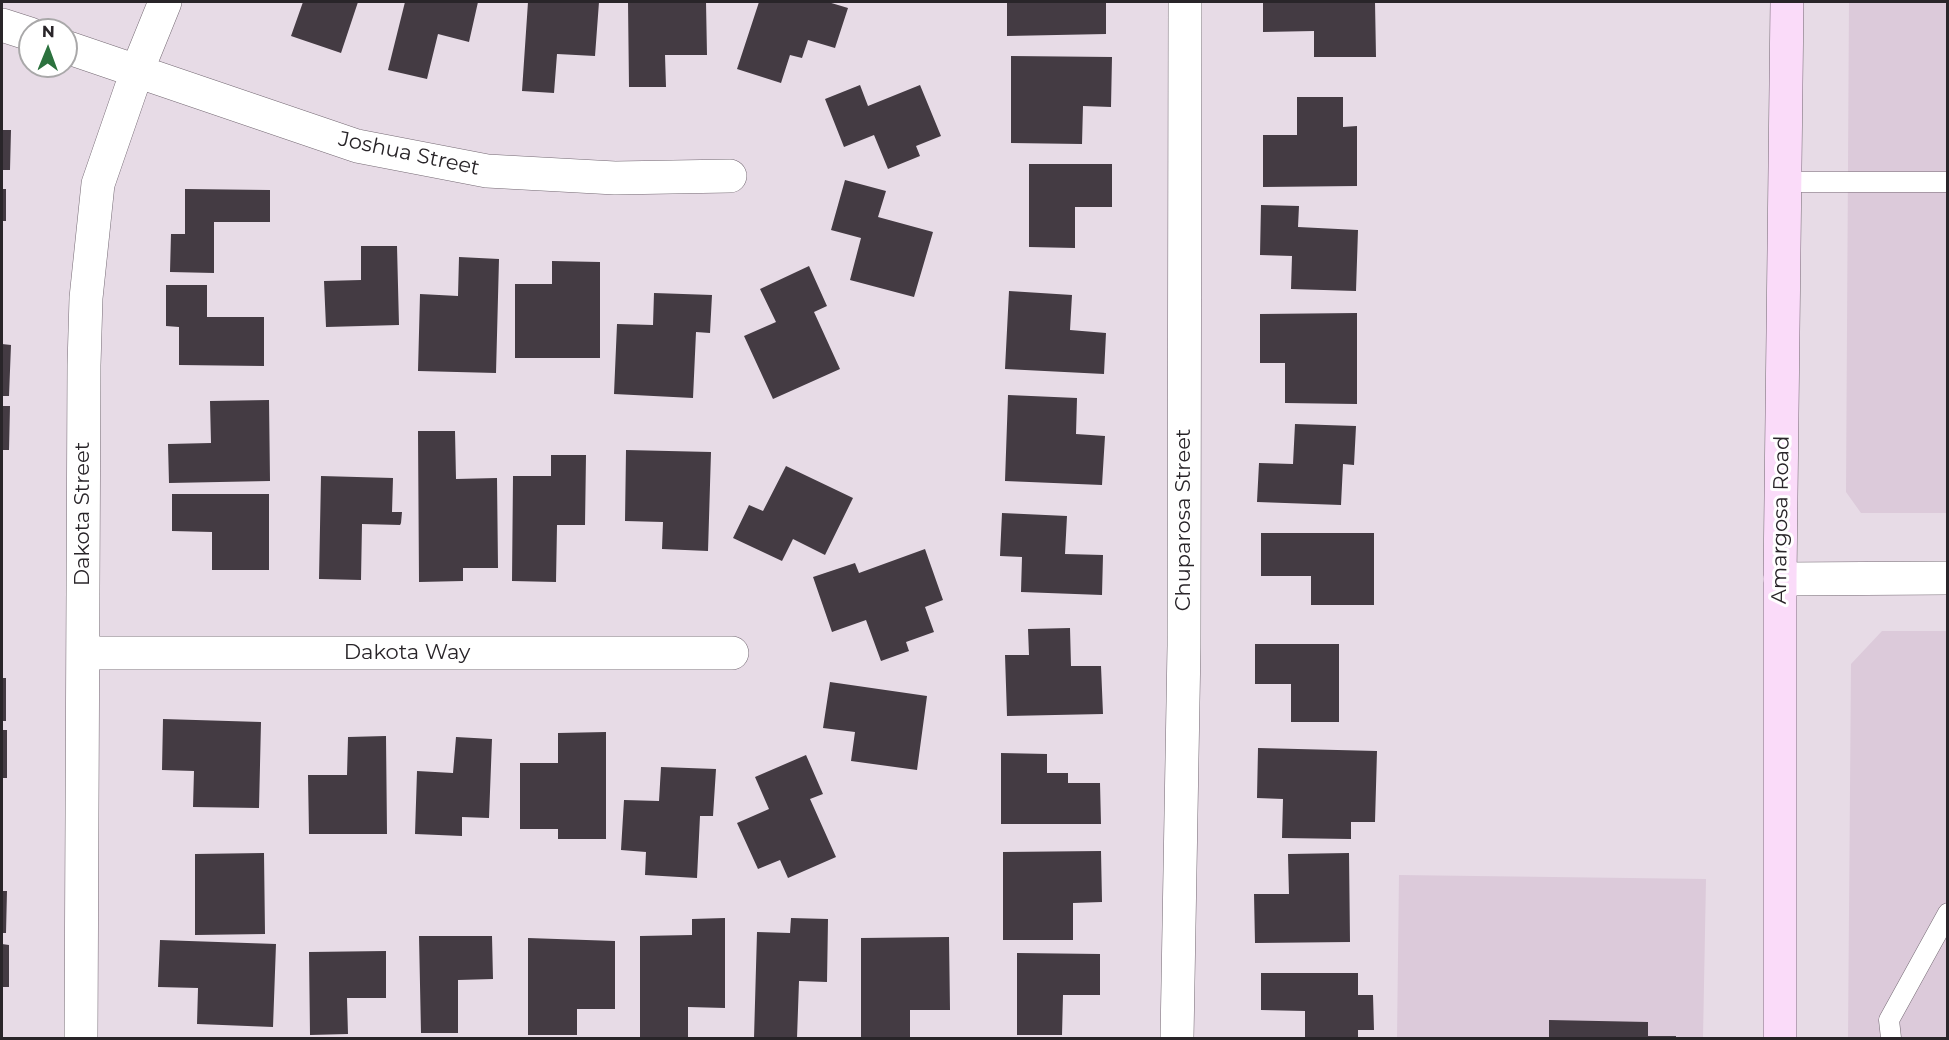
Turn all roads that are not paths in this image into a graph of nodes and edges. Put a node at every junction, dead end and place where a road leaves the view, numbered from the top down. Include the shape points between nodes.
1 (165, 2) edge
2 (1185, 2) edge
3 (1786, 2) edge
4 (2, 25) edge
5 (18, 30) edge
6 (78, 51) edge
7 (137, 71) junction
8 (730, 176) dead end
9 (1784, 182) junction
10 (1947, 182) edge
11 (1947, 578) edge
12 (1780, 579) junction
13 (83, 653) junction
14 (732, 653) dead end
15 (1947, 913) edge
16 (81, 1038) edge
17 (1176, 1038) edge
18 (1780, 1038) edge
19 (1891, 1038) edge

1 - 7 street, Dakota Street
2 - 17 street, Chuparosa Street via 1184,646
3 - 9 main road, Amargosa Road
4 - 5 street
6 - 7 street, Joshua Street
7 - 8 street, Joshua Street via 357,146 487,171 615,178
7 - 13 street, Dakota Street via 98,184 86,298
9 - 10 lane
9 - 12 main road, Amargosa Road
11 - 12 street
12 - 18 main road, Amargosa Road
13 - 14 street, Dakota Way
13 - 16 street, Dakota Street
15 - 19 lane via 1889,1020

